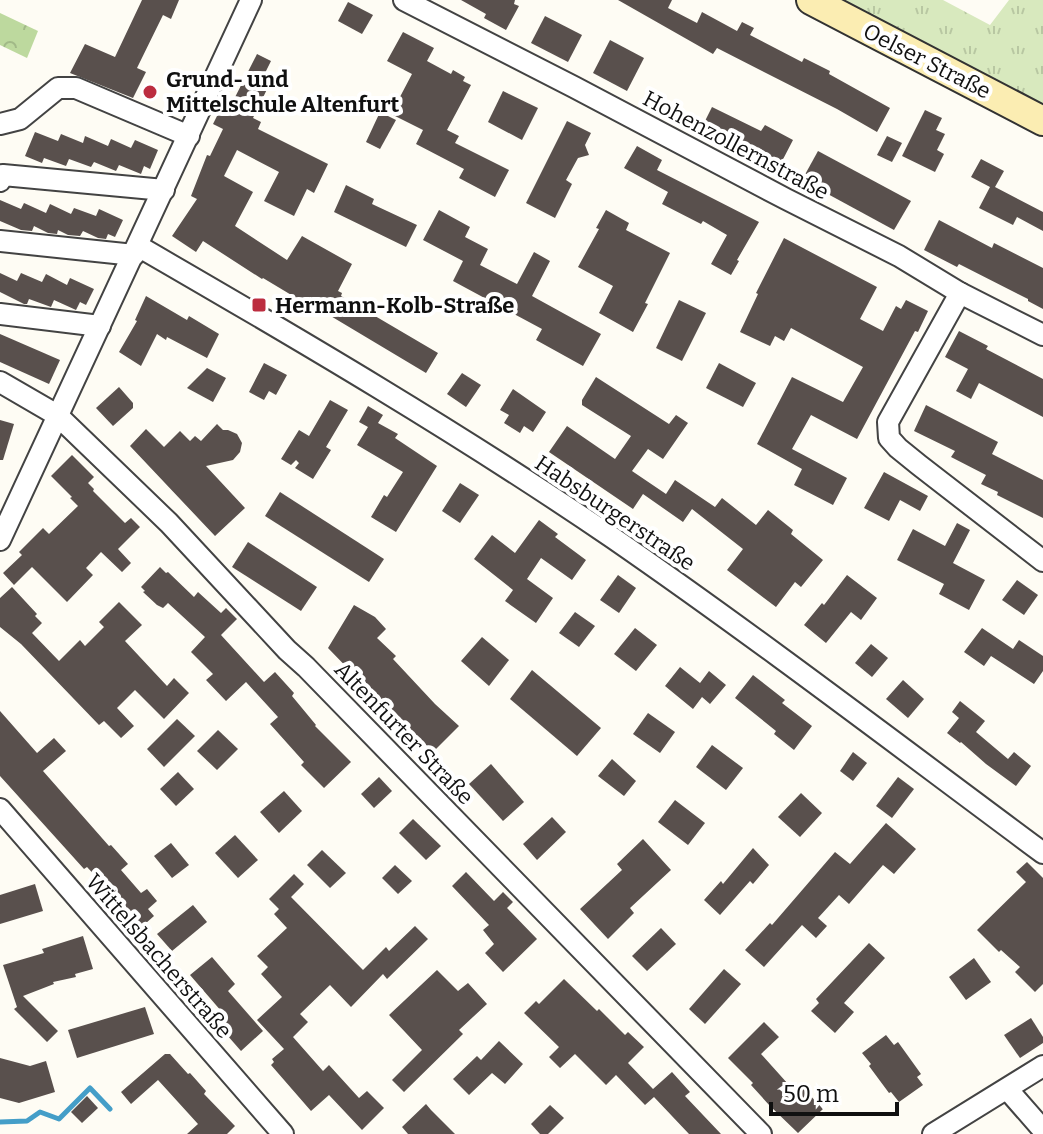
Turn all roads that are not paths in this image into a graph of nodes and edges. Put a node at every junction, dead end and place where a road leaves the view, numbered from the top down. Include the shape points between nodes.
1 (251, 0) edge
2 (404, 0) edge
3 (811, 0) edge
4 (1043, 121) edge
5 (0, 124) edge
6 (189, 136) junction
7 (0, 181) edge
8 (164, 190) junction
9 (0, 241) edge
10 (136, 250) junction
11 (960, 293) junction
12 (0, 314) edge
13 (100, 326) junction
14 (1043, 335) edge
15 (0, 382) edge
16 (57, 415) junction
17 (0, 540) edge
18 (1043, 561) edge
19 (0, 809) edge
20 (1043, 853) edge
21 (1043, 1066) edge
22 (1008, 1090) junction
23 (1043, 1130) edge
24 (283, 1134) edge
25 (761, 1134) edge
26 (933, 1134) edge

1 - 6 street
2 - 11 street, Hohenzollernstraße via 899,256
3 - 4 main road, Oelser Straße
5 - 6 street via 20,119 58,88 76,88
6 - 8 street
7 - 8 street via 3,175
8 - 10 street
9 - 10 street
10 - 13 street
10 - 20 street, Habsburgerstraße via 367,380 573,512 765,646
11 - 14 street, Hohenzollernstraße
11 - 18 street via 888,422 889,438
12 - 13 street
13 - 16 street
15 - 16 street, Altenfurter Straße
16 - 17 street
16 - 25 street, Altenfurter Straße via 169,523
19 - 24 street, Wittelsbacherstraße
21 - 22 street
22 - 23 street
22 - 26 street

